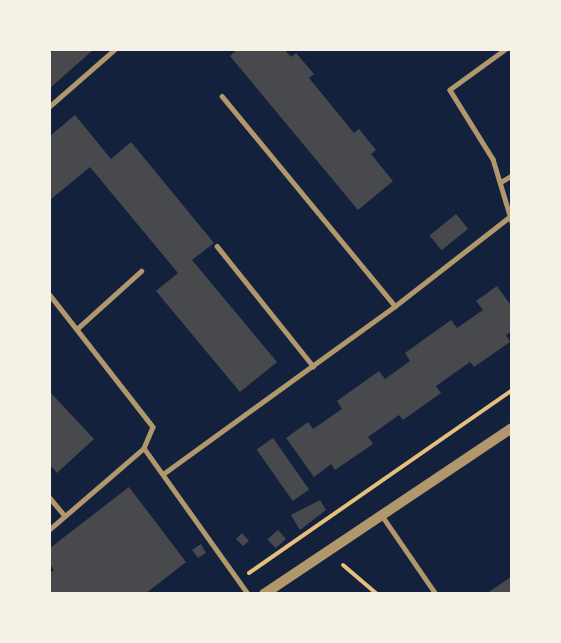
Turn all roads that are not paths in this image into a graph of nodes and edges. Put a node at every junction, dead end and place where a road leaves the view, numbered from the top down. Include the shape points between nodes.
1 (114, 50) edge
2 (505, 50) edge
3 (222, 96) dead end
4 (50, 106) edge
5 (512, 175) edge
6 (501, 182) junction
7 (510, 220) edge
8 (218, 246) dead end
9 (141, 271) dead end
10 (50, 295) edge
11 (395, 306) junction
12 (78, 328) junction
13 (314, 366) junction
14 (512, 428) edge
15 (144, 448) junction
16 (163, 474) junction
17 (50, 498) edge
18 (65, 516) junction
19 (383, 517) junction
20 (50, 529) edge
21 (248, 594) edge
22 (264, 594) edge
23 (436, 594) edge

1 - 4 lane
2 - 6 lane via 450,90 493,159
3 - 11 lane
5 - 6 lane
6 - 7 lane
7 - 11 lane
8 - 13 lane
9 - 12 lane
10 - 12 lane
11 - 13 lane
12 - 15 lane via 153,427
13 - 16 lane
14 - 19 street
15 - 16 lane
15 - 18 lane
16 - 21 lane
17 - 18 lane
18 - 20 lane
19 - 22 street
19 - 23 lane

